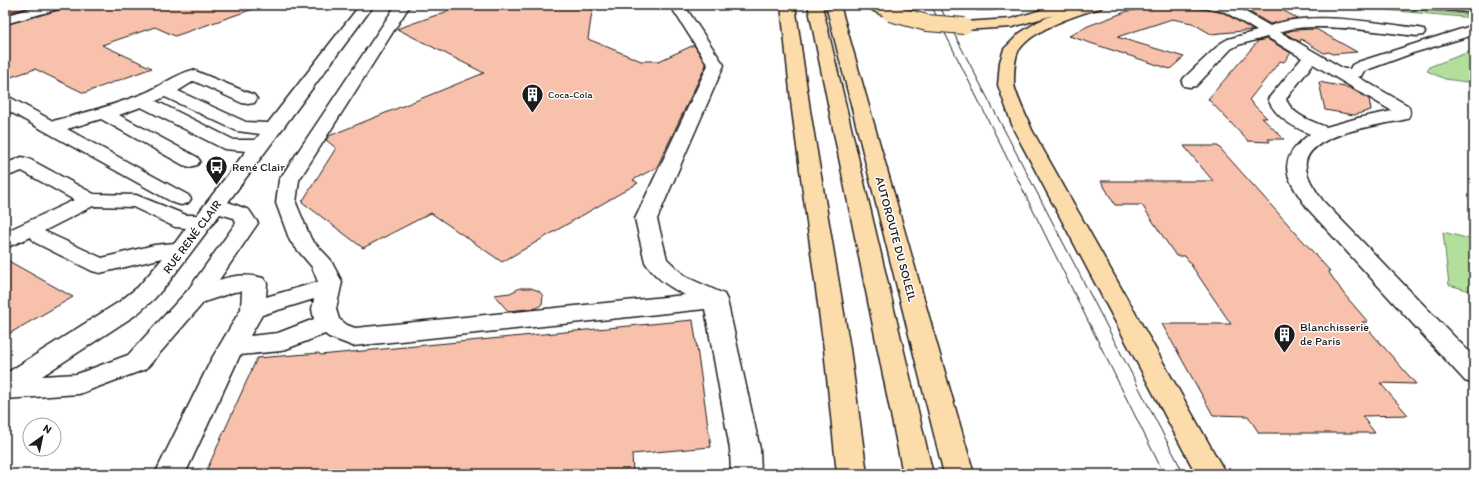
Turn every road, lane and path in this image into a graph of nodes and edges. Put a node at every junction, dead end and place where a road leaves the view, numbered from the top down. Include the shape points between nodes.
1 (57, 5) edge
2 (367, 5) edge
3 (403, 5) edge
4 (677, 5) edge
5 (779, 5) edge
6 (788, 5) edge
7 (815, 5) edge
8 (833, 5) edge
9 (874, 5) edge
10 (977, 5) edge
11 (992, 5) edge
12 (1073, 5) edge
13 (1096, 5) edge
14 (1214, 5) edge
15 (1440, 5) edge
16 (1230, 7) edge
17 (1474, 9) edge
18 (5, 20) edge
19 (1474, 29) edge
20 (1269, 32) junction
21 (1418, 32) dead end
22 (1312, 58) junction
23 (1341, 74) junction
24 (1190, 82) dead end
25 (170, 94) junction
26 (248, 99) dead end
27 (5, 102) edge
28 (147, 103) junction
29 (801, 110) junction
30 (104, 114) junction
31 (52, 127) junction
32 (250, 128) junction
33 (273, 129) junction
34 (1325, 134) junction
35 (226, 142) junction
36 (260, 146) junction
37 (190, 161) dead end
38 (5, 171) edge
39 (181, 199) dead end
40 (90, 200) junction
41 (209, 213) junction
42 (42, 237) dead end
43 (5, 241) edge
44 (182, 249) junction
45 (328, 287) junction
46 (196, 296) junction
47 (715, 300) junction
48 (253, 309) junction
49 (328, 323) junction
50 (232, 347) junction
51 (1474, 374) edge
52 (5, 388) edge
53 (170, 474) edge
54 (746, 474) edge
55 (852, 474) edge
56 (918, 474) edge
57 (960, 474) edge
58 (1211, 474) edge

1 - 18 street
2 - 33 street, RUE RENÉ CLAIR
3 - 45 street via 289,180 286,203 301,241 322,264 330,282
4 - 47 street via 716,65 646,219 656,262 678,282
5 - 29 main road via 783,14
6 - 29 main road
7 - 56 main road
8 - 57 main road, AUTOROUTE DU SOLEIL
9 - 12 main road, bridge via 890,13 927,23 964,26 1012,23
10 - 11 street
13 - 58 main road via 1074,11 1025,36 1012,49 1006,85 1023,130 1072,223
14 - 16 street
15 - 17 main road
16 - 20 street
19 - 23 street via 1364,65 1355,73
20 - 21 street via 1275,28 1317,22
20 - 22 street
20 - 24 street via 1226,46
22 - 23 street
22 - 34 street via 1277,100 1279,107 1287,114
23 - 34 street via 1401,109 1402,115
25 - 26 street via 193,75
25 - 28 street via 164,103
25 - 32 street via 226,120
27 - 31 street
28 - 30 street
28 - 35 street
29 - 55 main road via 837,349
30 - 31 street
30 - 37 street
31 - 39 street
32 - 33 street
32 - 35 street via 231,136
33 - 36 street, RUE RENÉ CLAIR
34 - 51 street via 1314,138 1301,148 1297,157 1295,168 1304,193
35 - 36 street via 231,145
36 - 41 street, RUE RENÉ CLAIR
38 - 40 street via 22,163
40 - 41 street via 136,200 183,222
40 - 43 street
41 - 44 street, RUE RENÉ CLAIR
41 - 46 street via 242,214 247,223
42 - 44 street via 100,266 154,252
44 - 52 street, RUE RENÉ CLAIR via 156,283 128,308
45 - 48 street
45 - 49 street via 324,309
46 - 48 street via 232,284 255,283
46 - 52 street via 137,362 79,384
47 - 49 street via 353,337 338,331
47 - 54 street via 745,449
48 - 50 street
49 - 50 street via 281,342
50 - 53 street

